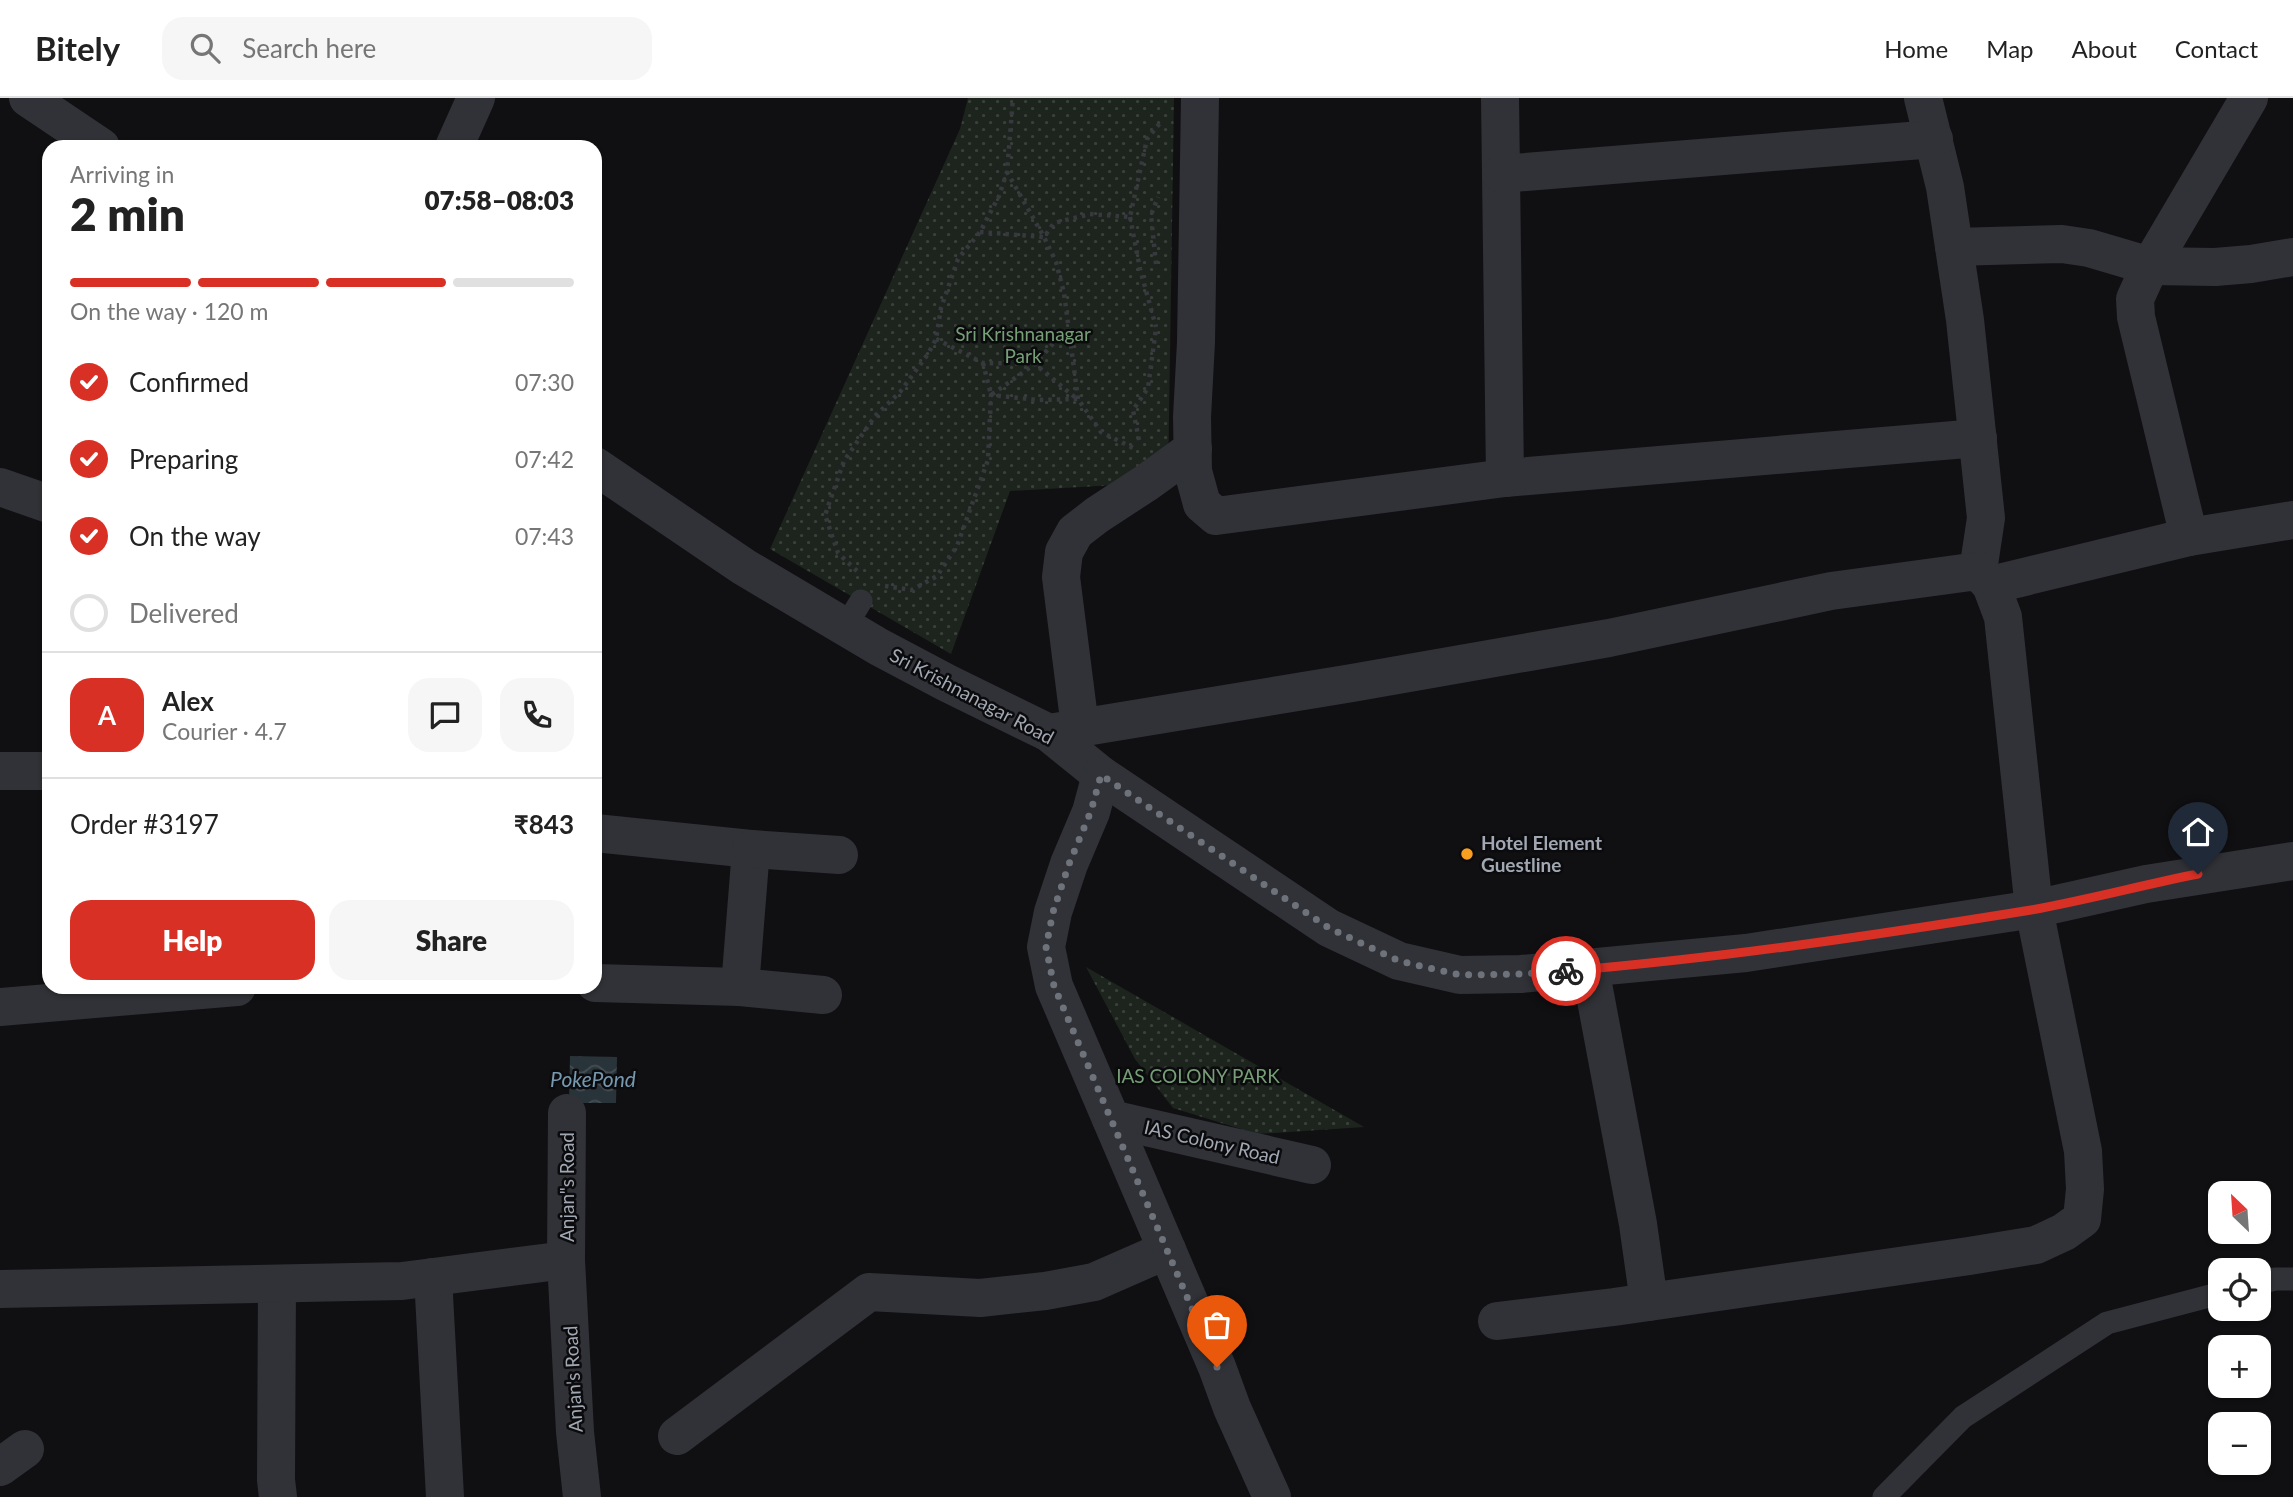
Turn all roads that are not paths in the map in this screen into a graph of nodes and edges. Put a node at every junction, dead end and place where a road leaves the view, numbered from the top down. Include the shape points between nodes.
1 (28, 98) edge
2 (476, 98) edge
3 (1200, 98) edge
4 (1500, 98) edge
5 (1923, 98) edge
6 (2249, 98) edge
7 (1934, 139) junction
8 (91, 140) edge
9 (457, 140) edge
10 (1501, 174) junction
11 (1954, 247) junction
12 (2293, 257) edge
13 (2150, 266) junction
14 (1978, 438) junction
15 (1193, 449) junction
16 (602, 471) edge
17 (1505, 478) junction
18 (0, 487) edge
19 (42, 502) edge
20 (2293, 520) edge
21 (2189, 537) junction
22 (1984, 578) junction
23 (1064, 730) junction
24 (0, 771) edge
25 (42, 771) edge
26 (1101, 775) junction
27 (602, 834) edge
28 (751, 849) junction
29 (839, 855) dead end
30 (2293, 861) edge
31 (2034, 909) junction
32 (1590, 968) junction
33 (602, 983) edge
34 (740, 987) junction
35 (154, 994) edge
36 (824, 995) dead end
37 (0, 1007) edge
38 (567, 1113) dead end
39 (1111, 1119) junction
40 (1312, 1165) dead end
41 (1167, 1250) junction
42 (566, 1260) junction
43 (433, 1278) junction
44 (2293, 1279) edge
45 (2271, 1280) edge
46 (277, 1284) junction
47 (0, 1289) edge
48 (2208, 1296) edge
49 (1649, 1302) junction
50 (1497, 1321) dead end
51 (677, 1436) dead end
52 (278, 1497) edge
53 (445, 1497) edge
54 (582, 1497) edge
55 (1272, 1497) edge
56 (1884, 1497) edge

1 - 8 street
2 - 9 street
3 - 15 street
4 - 10 street
5 - 7 street
6 - 13 street
7 - 10 street
7 - 11 street
10 - 17 street
11 - 13 street via 2062,244
11 - 14 street
12 - 13 street via 2215,267
13 - 21 street via 2135,299 2136,317
14 - 17 street
14 - 22 street via 1986,518
15 - 17 street via 1193,471 1202,504 1216,516
15 - 23 street via 1075,532 1064,552
16 - 23 street, Sri Krishnanagar Road via 744,567 853,614 947,683
18 - 19 street
20 - 21 street
21 - 22 street
22 - 23 street via 1831,590 1609,638
22 - 31 street via 2003,617
23 - 26 street, Sri Krishnanagar Road
24 - 25 street
26 - 32 street, Sri Krishnanagar Road via 1329,928 1399,961 1460,975
26 - 39 street, IAS Colony Road via 1053,912 1046,947 1054,986
27 - 28 street
28 - 29 street
28 - 34 street
30 - 31 street, Sri Krishnanagar Road via 2146,884
31 - 32 street, Sri Krishnanagar Road via 1746,953
31 - 49 street via 2083,1151 2082,1219 2036,1245
32 - 49 street
33 - 34 street
34 - 36 street
35 - 37 street
38 - 42 street, Anjan"s Road
39 - 40 street, IAS Colony Road
39 - 41 street, IAS Colony Road
41 - 51 street via 1094,1282 1045,1291 980,1298 869,1292
41 - 55 street, IAS Colony Road
42 - 43 street
42 - 54 street, Anjan's Road
43 - 46 street
43 - 53 street
44 - 45 lane
46 - 47 street
46 - 52 street
48 - 56 lane via 2107,1323 1963,1417
49 - 50 street

